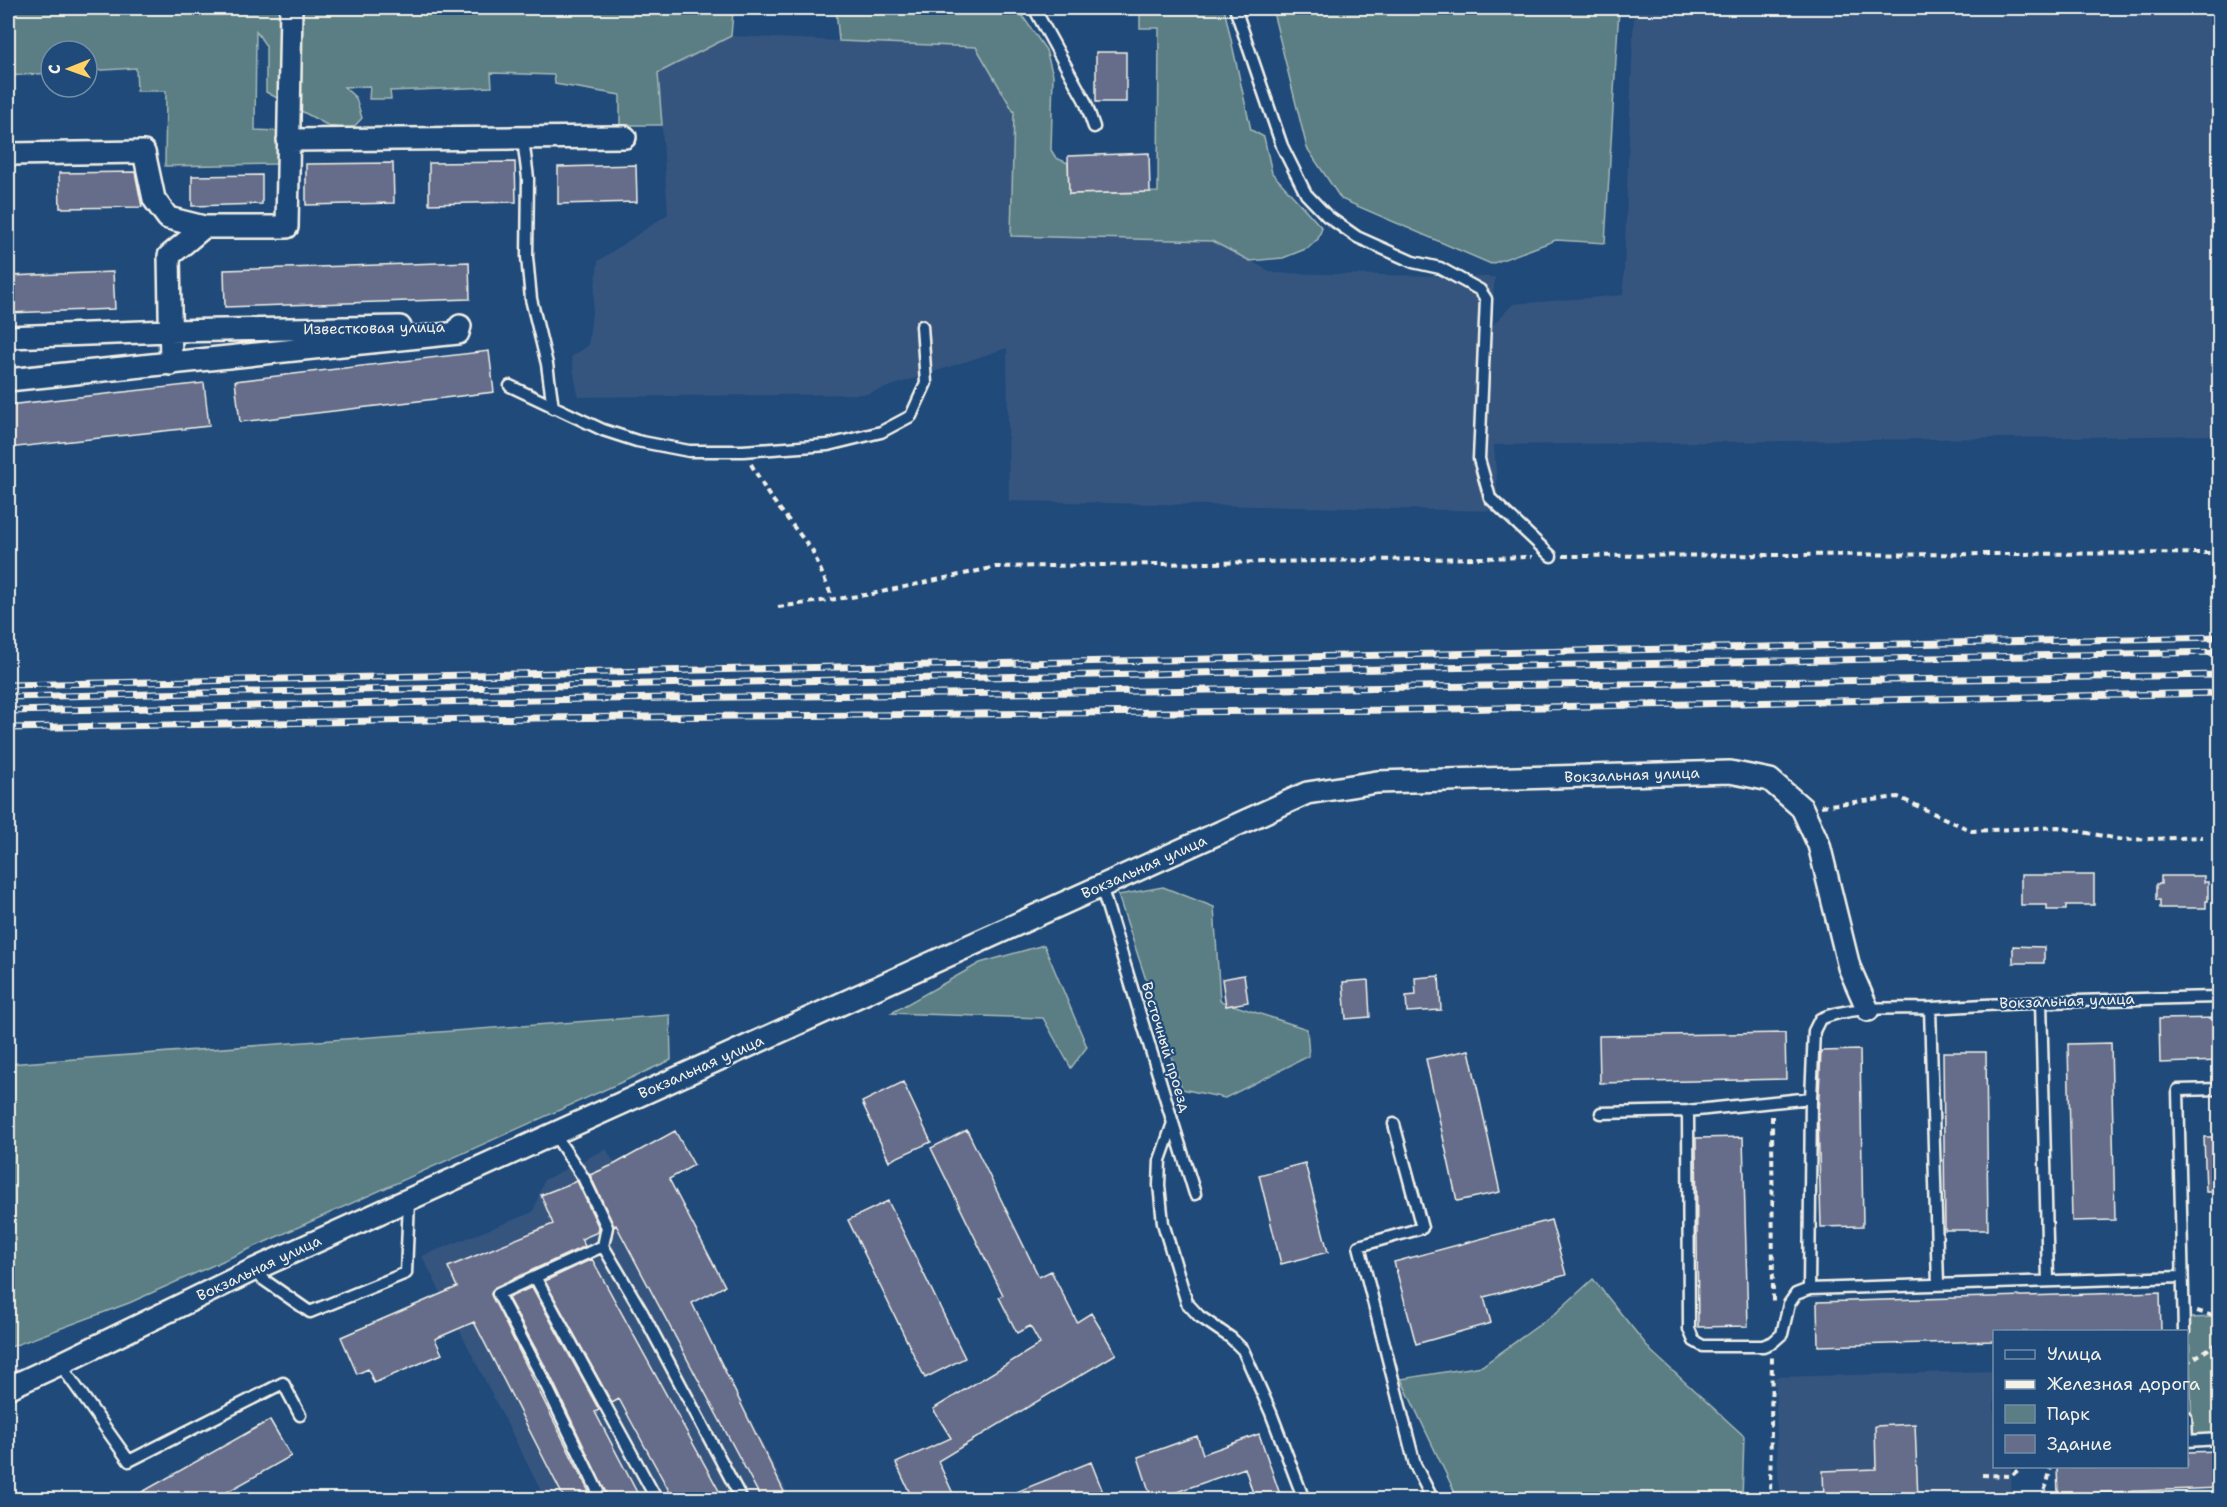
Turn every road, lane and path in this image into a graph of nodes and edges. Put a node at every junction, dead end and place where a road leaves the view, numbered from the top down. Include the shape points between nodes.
1 (291, 8) edge
2 (1034, 8) edge
3 (1235, 8) edge
4 (1094, 127) dead end
5 (625, 137) dead end
6 (523, 139) junction
7 (288, 140) junction
8 (8, 154) edge
9 (204, 227) junction
10 (922, 326) dead end
11 (169, 331) junction
12 (8, 337) edge
13 (171, 364) junction
14 (8, 380) edge
15 (510, 386) dead end
16 (553, 408) junction
17 (743, 451) junction
18 (2220, 553) edge
19 (1551, 556) junction
20 (833, 599) junction
21 (778, 607) dead end
22 (1802, 808) junction
23 (2203, 837) dead end
24 (1101, 886) junction
25 (2220, 997) edge
26 (2041, 1001) junction
27 (1929, 1008) junction
28 (1869, 1010) junction
29 (2220, 1089) edge
30 (1810, 1098) junction
31 (1772, 1103) junction
32 (1688, 1111) junction
33 (1601, 1113) dead end
34 (1173, 1123) junction
35 (1394, 1124) dead end
36 (554, 1134) junction
37 (1195, 1194) dead end
38 (409, 1199) junction
39 (603, 1246) junction
40 (251, 1271) junction
41 (536, 1277) junction
42 (2182, 1277) junction
43 (2048, 1280) junction
44 (1938, 1285) junction
45 (1809, 1289) junction
46 (1773, 1306) dead end
47 (2183, 1306) junction
48 (2220, 1317) edge
49 (2184, 1330) edge
50 (1773, 1342) junction
51 (2220, 1342) edge
52 (2188, 1362) edge
53 (60, 1364) junction
54 (8, 1388) edge
55 (300, 1415) dead end
56 (2220, 1439) edge
57 (2188, 1441) edge
58 (2022, 1468) edge
59 (2051, 1468) edge
60 (1982, 1475) dead end
61 (602, 1500) edge
62 (657, 1500) edge
63 (742, 1500) edge
64 (1304, 1500) edge
65 (1433, 1500) edge
66 (1770, 1500) edge
67 (2040, 1500) edge

1 - 7 street
2 - 4 lane via 1085,101
3 - 19 lane via 1282,146 1306,194 1327,216 1357,237 1413,262 1440,268 1480,290 1486,299 1479,459 1490,498
5 - 6 street
6 - 7 street
6 - 16 lane via 528,178 531,299
7 - 9 street via 287,227
8 - 9 street via 144,152 154,199 168,218
9 - 11 street via 169,256
10 - 17 lane via 926,383 911,416 881,432 828,445
11 - 12 street, Известковая улица
11 - 13 street
11 - 13 street, Известковая улица via 460,326 458,333
13 - 14 street, Известковая улица
15 - 16 lane
16 - 17 lane via 636,441 689,451
17 - 20 path via 768,494 812,550
18 - 19 path
19 - 20 path via 996,567
20 - 21 path
22 - 23 path via 1898,796 1972,831 2058,827 2123,840
22 - 24 street, Вокзальная улица via 1770,780 1730,772 1377,782 1307,793
22 - 28 street, Вокзальная улица via 1819,845 1849,967
24 - 34 lane, Восточный проезд
24 - 36 street, Вокзальная улица
25 - 26 lane, Вокзальная улица
26 - 27 lane, Вокзальная улица
26 - 43 lane
27 - 28 lane, Вокзальная улица
27 - 44 lane
28 - 30 lane via 1833,1013 1820,1019 1814,1031
29 - 42 lane via 2178,1090
30 - 31 lane
30 - 45 lane
31 - 32 lane
31 - 46 path
32 - 33 lane
32 - 50 lane via 1689,1329 1694,1341 1703,1346 1763,1346
34 - 37 lane
34 - 64 lane, Восточный проезд via 1160,1160 1159,1185 1163,1223 1187,1302 1243,1350
35 - 65 lane via 1422,1228 1359,1246 1415,1465
36 - 38 street, Вокзальная улица
36 - 39 lane via 583,1177 607,1227
38 - 40 street, Вокзальная улица
38 - 40 lane via 406,1273 310,1312
39 - 41 lane
39 - 63 lane
40 - 53 street, Вокзальная улица
41 - 61 lane via 498,1294
41 - 62 lane
42 - 43 lane
42 - 47 lane
43 - 44 lane
44 - 45 lane
45 - 50 lane via 1796,1294 1789,1304 1782,1334
47 - 48 path
47 - 49 lane
50 - 66 path
51 - 52 path
53 - 54 street, Вокзальная улица
53 - 55 lane via 129,1461 283,1383
56 - 57 lane
58 - 60 path via 2011,1476
59 - 67 path

